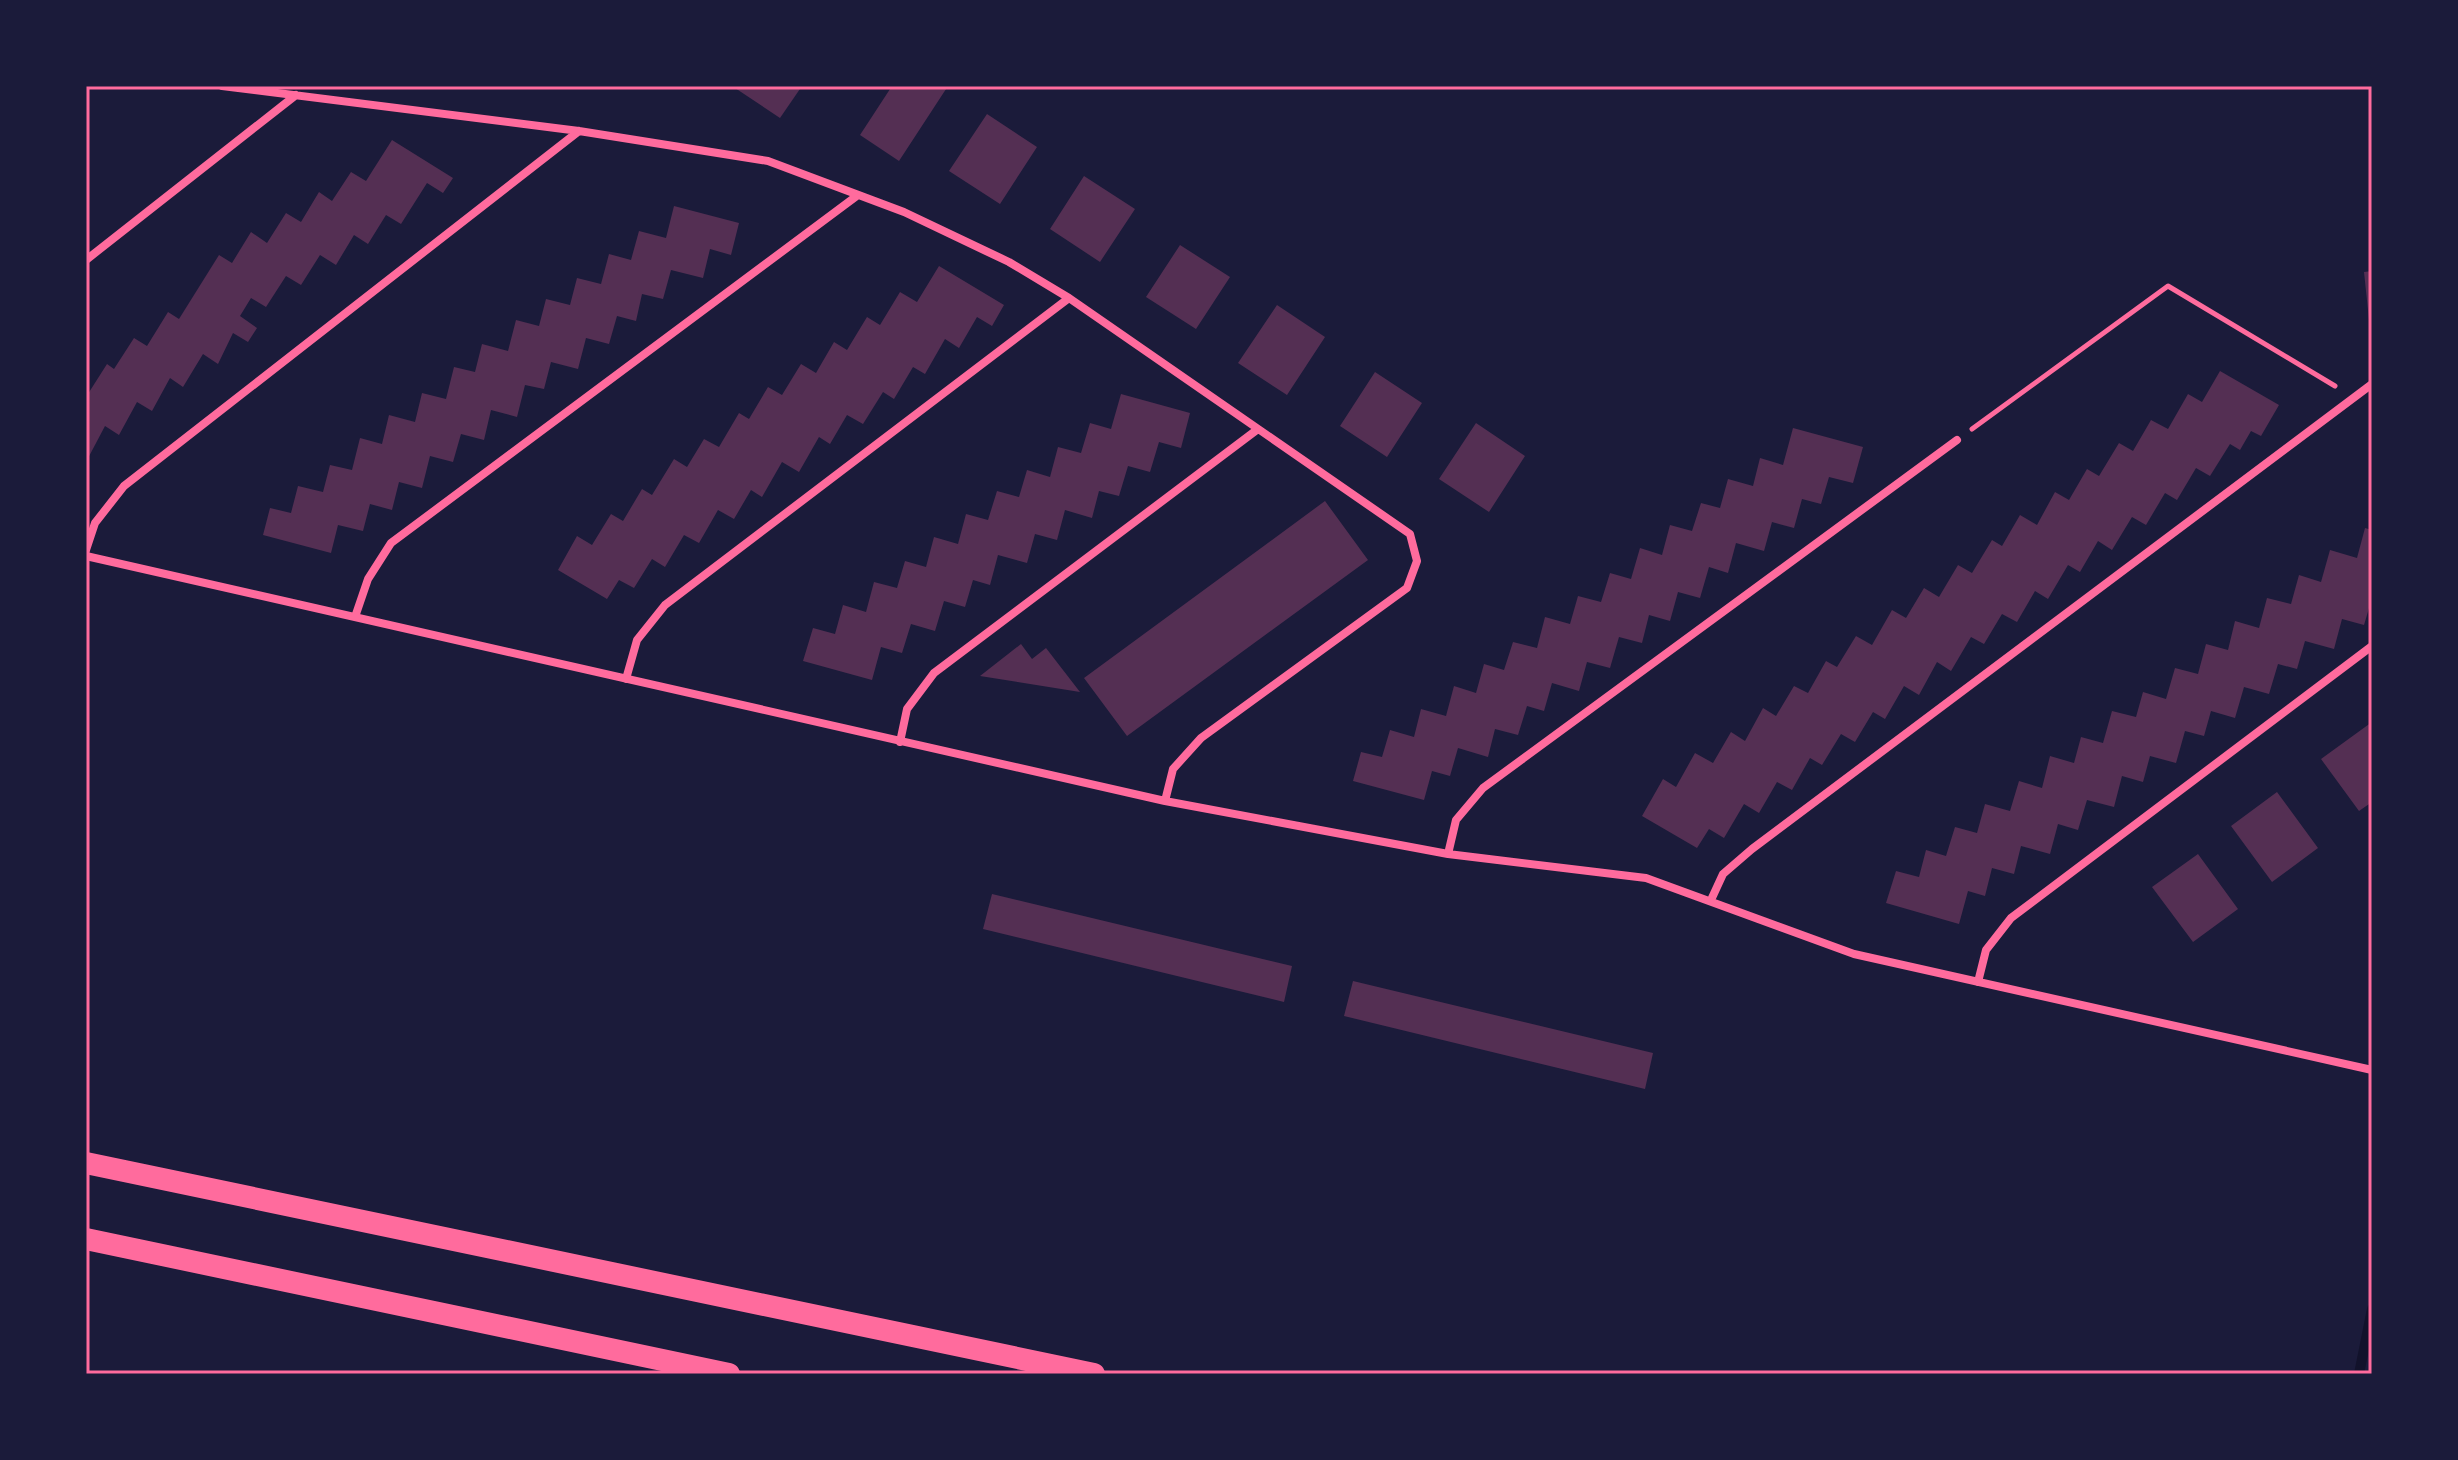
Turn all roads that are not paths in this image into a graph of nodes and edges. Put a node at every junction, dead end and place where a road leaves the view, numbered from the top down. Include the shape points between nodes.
1 (222, 86) edge
2 (296, 95) junction
3 (579, 131) junction
4 (858, 195) junction
5 (86, 260) edge
6 (1069, 298) junction
7 (2372, 384) edge
8 (1258, 429) junction
9 (1957, 440) road end
10 (86, 550) edge
11 (86, 556) edge
12 (355, 617) junction
13 (2372, 646) edge
14 (626, 679) junction
15 (900, 742) junction
16 (1165, 801) junction
17 (1448, 854) junction
18 (1711, 900) junction
19 (1978, 982) junction
20 (2372, 1070) edge
21 (86, 1163) edge
22 (86, 1239) edge
23 (729, 1374) edge
24 (1094, 1374) edge

1 - 2 street
2 - 3 street
2 - 5 street
3 - 4 street via 768,161
3 - 10 street via 124,486 95,523
4 - 6 street via 996,256
4 - 12 street via 391,543 368,579
6 - 8 street
6 - 14 street via 665,605 637,640
7 - 18 street via 1752,849 1723,874
8 - 15 street via 934,673 907,709
8 - 16 street via 1410,534 1417,561 1407,588 1201,738 1173,769
9 - 17 street via 1483,788 1456,820
11 - 12 street
12 - 14 street
13 - 19 street via 2011,918 1986,950
14 - 15 street
15 - 16 street
16 - 17 street
17 - 18 street via 1646,878
18 - 19 street via 1854,954
19 - 20 street
21 - 24 highway
22 - 23 highway

